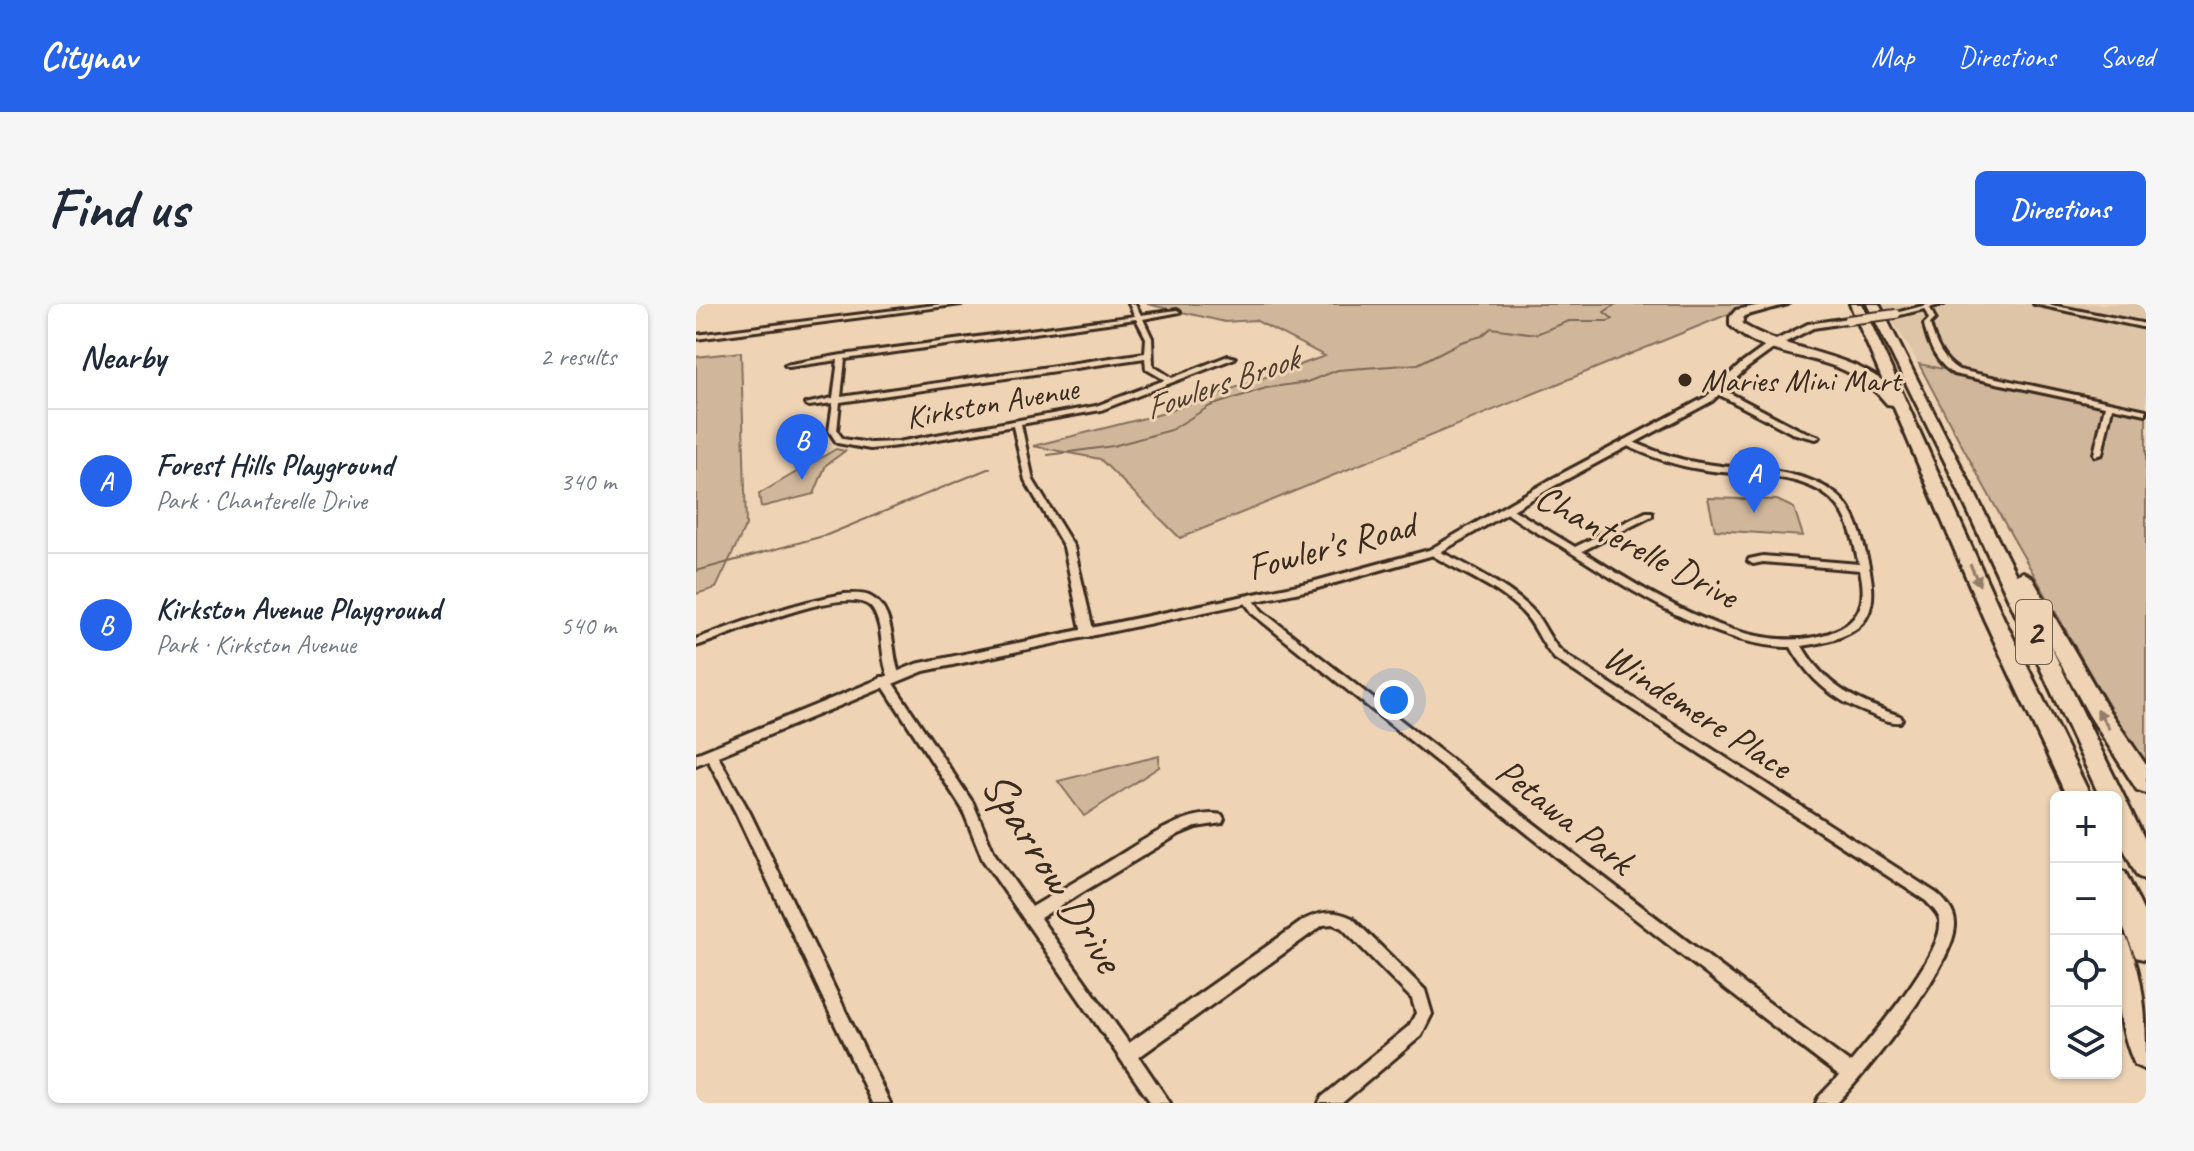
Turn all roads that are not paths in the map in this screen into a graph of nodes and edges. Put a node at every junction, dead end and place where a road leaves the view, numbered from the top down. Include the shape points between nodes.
1 (958, 304) edge
2 (1132, 304) edge
3 (1782, 304) edge
4 (1856, 304) edge
5 (1873, 304) edge
6 (1940, 304) edge
7 (2037, 304) edge
8 (1927, 308) junction
9 (1177, 312) dead end
10 (1139, 317) junction
11 (2143, 326) edge
12 (2135, 333) dead end
13 (696, 337) edge
14 (1773, 345) junction
15 (1149, 355) junction
16 (842, 357) junction
17 (1231, 358) dead end
18 (789, 365) dead end
19 (1172, 381) junction
20 (1719, 391) junction
21 (836, 400) junction
22 (809, 404) dead end
23 (2109, 404) junction
24 (2146, 412) edge
25 (1016, 422) junction
26 (1816, 437) dead end
27 (1626, 442) junction
28 (1745, 452) dead end
29 (2098, 454) dead end
30 (1926, 466) junction
31 (1956, 468) junction
32 (1745, 469) junction
33 (1508, 510) junction
34 (1649, 514) dead end
35 (1577, 550) junction
36 (1433, 552) junction
37 (1753, 561) dead end
38 (1865, 567) junction
39 (1248, 600) junction
40 (1088, 634) junction
41 (1794, 642) junction
42 (696, 643) edge
43 (890, 678) junction
44 (1896, 719) dead end
45 (2059, 753) junction
46 (703, 757) edge
47 (2146, 784) edge
48 (2071, 791) edge
49 (2076, 791) edge
50 (2109, 791) edge
51 (1217, 819) dead end
52 (2122, 819) edge
53 (2146, 869) edge
54 (2122, 894) edge
55 (1030, 916) junction
56 (2146, 948) edge
57 (2122, 968) edge
58 (1127, 1055) junction
59 (2146, 1055) edge
60 (1850, 1074) junction
61 (881, 1103) edge
62 (1161, 1103) edge
63 (1328, 1103) edge
64 (1825, 1103) edge

1 - 13 street
2 - 10 street
3 - 14 highway via 1740,313 1735,321
4 - 30 highway, 2
5 - 31 highway, 2
6 - 8 street, Fowler's Road
7 - 11 street
8 - 14 street, Fowler's Road, bridge via 1811,326
8 - 23 street via 1932,319 1927,324 1929,337 1950,369
9 - 10 street
10 - 15 street via 1149,338
10 - 16 street
11 - 12 street
14 - 20 street, Fowler's Road
14 - 30 highway via 1850,367 1880,385
15 - 19 street via 1150,370
15 - 21 street
16 - 18 street
16 - 21 street, Kirkston Avenue
17 - 19 street, Kirkston Avenue
19 - 25 street, Kirkston Avenue via 1098,408
20 - 26 street
20 - 27 street, Fowler's Road
21 - 22 street
21 - 25 street, Kirkston Avenue via 834,437 857,446 898,444
23 - 24 street
23 - 29 street
25 - 40 street via 1029,480 1069,547
27 - 32 street, Chanterelle Drive via 1680,463
27 - 33 street, Fowler's Road
28 - 32 street
30 -> 45 highway, 2
47 -> 31 highway
31 - 50 highway, 2
32 - 38 street, Chanterelle Drive via 1828,492 1846,507
33 - 35 street, Chanterelle Drive
33 - 36 street, Fowler's Road
34 - 35 street
35 - 41 street, Chanterelle Drive via 1705,622 1744,636
36 - 39 street, Fowler's Road
36 - 60 street, Windemere Place via 1522,606 1559,656 1931,897 1943,911 1948,932 1934,964
37 - 38 street
38 - 41 street, Chanterelle Drive via 1869,606 1852,627 1822,639
39 - 40 street, Fowler's Road
39 - 60 street, Petawa Park via 1419,743
40 - 43 street, Fowler's Road via 930,665
41 - 44 street via 1819,682
42 - 43 street, Sparrow Drive via 825,599 862,596 878,610
43 - 46 street, Fowler's Road
43 - 55 street, Sparrow Drive via 968,807 988,856
45 - 48 highway
45 - 49 highway, 2
46 - 61 street
51 - 55 street via 1174,830
52 - 53 highway
54 - 56 highway
55 - 58 street, Sparrow Drive
57 - 59 highway
58 - 62 street, Sparrow Drive
58 - 63 street via 1309,925 1336,918 1419,995 1424,1014 1415,1031
60 - 64 street

